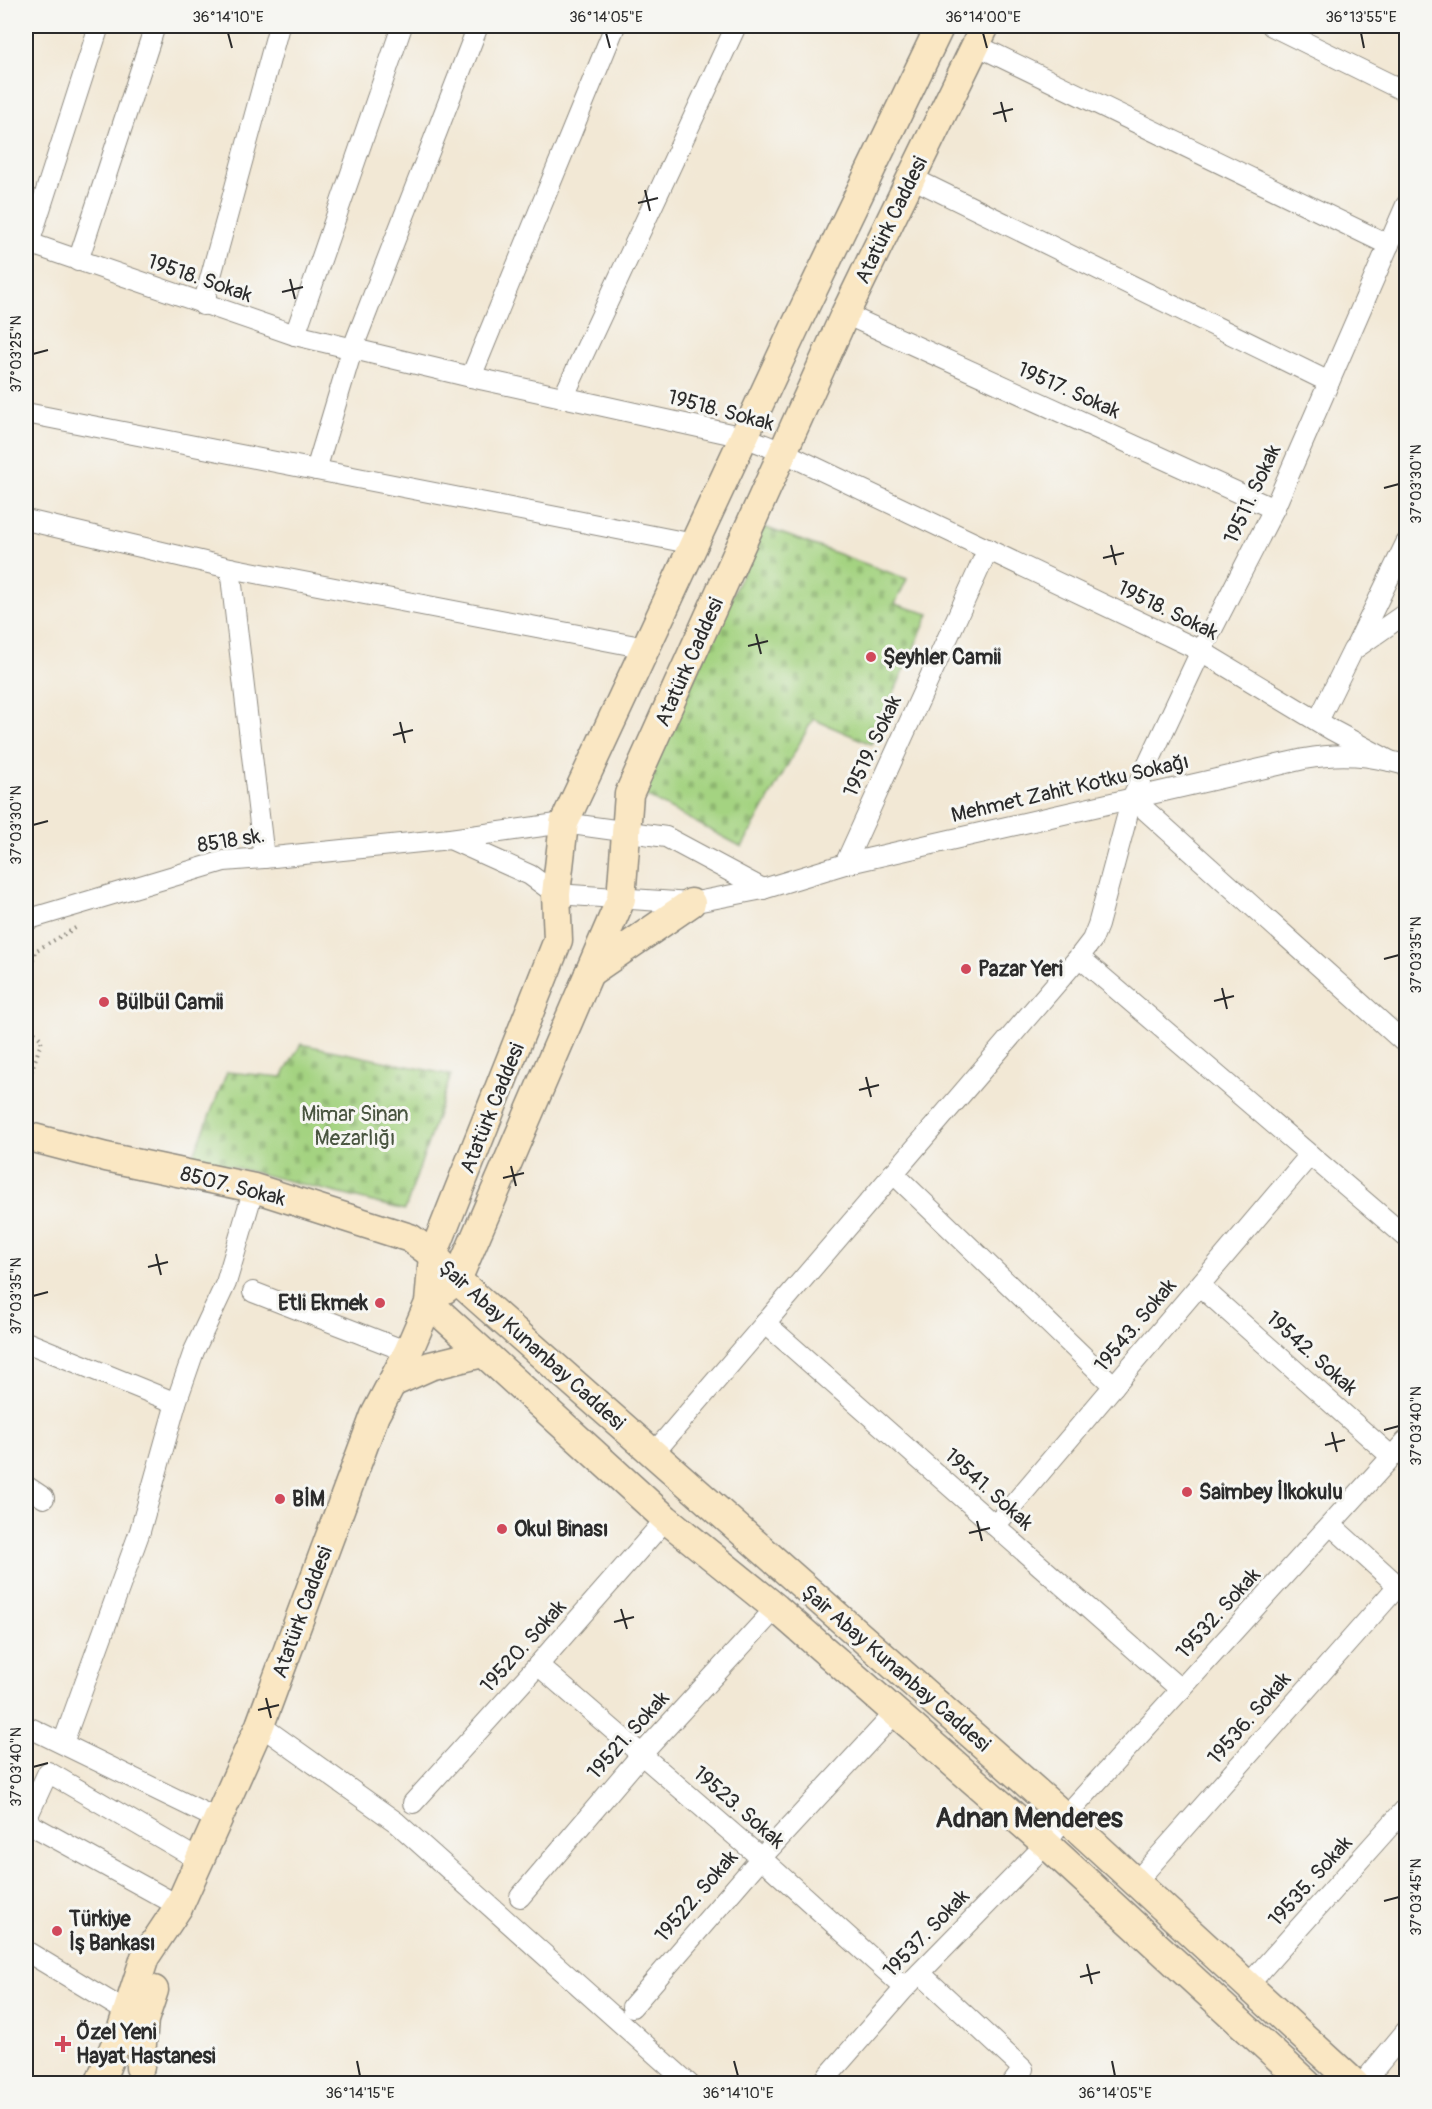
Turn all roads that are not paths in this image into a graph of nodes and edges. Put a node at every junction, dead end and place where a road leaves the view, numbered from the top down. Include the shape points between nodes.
1 (99, 26) edge
2 (155, 26) edge
3 (279, 26) edge
4 (402, 26) edge
5 (478, 26) edge
6 (615, 26) edge
7 (736, 26) edge
8 (940, 26) edge
9 (1272, 26) edge
10 (980, 35) edge
11 (1407, 92) edge
12 (912, 178) junction
13 (1407, 205) edge
14 (1389, 245) junction
15 (26, 246) edge
16 (78, 261) junction
17 (203, 305) junction
18 (845, 314) junction
19 (295, 335) junction
20 (352, 350) junction
21 (471, 377) junction
22 (1329, 382) junction
23 (563, 398) junction
24 (26, 413) edge
25 (744, 437) junction
26 (783, 452) junction
27 (316, 470) junction
28 (1274, 509) junction
29 (26, 520) edge
30 (1407, 543) edge
31 (694, 544) junction
32 (988, 549) junction
33 (230, 568) junction
34 (1407, 613) edge
35 (646, 648) junction
36 (1353, 650) junction
37 (1201, 651) junction
38 (1325, 726) junction
39 (1333, 754) junction
40 (1398, 763) edge
41 (1132, 798) junction
42 (564, 823) junction
43 (627, 831) junction
44 (450, 839) junction
45 (264, 858) junction
46 (845, 864) junction
47 (764, 889) junction
48 (556, 894) junction
49 (621, 899) junction
50 (690, 903) junction
51 (26, 920) edge
52 (1079, 957) junction
53 (590, 973) junction
54 (1405, 1039) edge
55 (26, 1136) edge
56 (1310, 1155) junction
57 (893, 1173) junction
58 (254, 1188) junction
59 (1407, 1237) edge
60 (433, 1255) junction
61 (456, 1280) junction
62 (1200, 1286) junction
63 (253, 1292) dead end
64 (429, 1303) junction
65 (765, 1323) junction
66 (26, 1342) edge
67 (408, 1352) junction
68 (483, 1353) junction
69 (392, 1383) junction
70 (1114, 1386) junction
71 (176, 1403) junction
72 (1407, 1441) edge
73 (653, 1454) junction
74 (1392, 1457) junction
75 (26, 1486) edge
76 (44, 1498) dead end
77 (666, 1518) junction
78 (1331, 1525) junction
79 (995, 1526) junction
80 (1402, 1589) edge
81 (776, 1608) junction
82 (538, 1665) junction
83 (1181, 1690) junction
84 (896, 1712) junction
85 (260, 1725) junction
86 (26, 1726) edge
87 (63, 1743) junction
88 (641, 1755) junction
89 (413, 1803) dead end
90 (1407, 1808) edge
91 (1065, 1817) junction
92 (217, 1819) junction
93 (26, 1821) edge
94 (1046, 1844) junction
95 (761, 1858) junction
96 (200, 1860) junction
97 (1136, 1882) junction
98 (520, 1897) dead end
99 (179, 1906) junction
100 (26, 1951) edge
101 (920, 1973) junction
102 (1249, 1984) junction
103 (905, 1988) junction
104 (632, 2007) dead end
105 (127, 2012) junction
106 (1407, 2031) edge
107 (150, 2077) edge
108 (100, 2082) edge
109 (689, 2084) edge
110 (821, 2084) edge
111 (1012, 2084) edge
112 (1307, 2084) edge
113 (1355, 2084) edge
114 (1362, 2084) edge

1 - 15 street
2 - 16 street
3 - 17 street
4 - 19 street
5 - 20 street
6 - 21 street
7 - 23 street
8 - 25 street, Atatürk Caddesi
9 - 11 street
10 - 12 street, Atatürk Caddesi
10 - 14 street
12 - 18 street, Atatürk Caddesi
12 - 22 street
13 - 14 street, 19511. Sokak
14 - 22 street, 19511. Sokak
15 - 16 street, 19518. Sokak
16 - 17 street, 19518. Sokak
17 - 19 street, 19518. Sokak
18 - 26 street, Atatürk Caddesi
18 - 28 street, 19517. Sokak
19 - 20 street, 19518. Sokak
20 - 21 street, 19518. Sokak
20 - 27 street
21 - 23 street, 19518. Sokak
22 - 28 street, 19511. Sokak
23 - 25 street, 19518. Sokak
24 - 27 street
25 - 26 street, 19518. Sokak
25 - 31 street, Atatürk Caddesi
26 - 32 street, 19518. Sokak
26 - 43 street, Atatürk Caddesi via 629,794
27 - 31 street
28 - 37 street, 19511. Sokak
29 - 33 street
30 - 36 street
31 - 35 street, Atatürk Caddesi
32 - 37 street, 19518. Sokak
32 - 46 street, 19519. Sokak
33 - 35 street
33 - 45 street
34 - 36 street
35 - 42 street, Atatürk Caddesi
36 - 38 street
37 - 38 street, 19518. Sokak
37 - 41 street, 19511. Sokak
38 - 39 street
38 - 40 street, 19518. Sokak
39 - 40 street, Mehmet Zahit Kotku Sokağı
39 - 41 street, Mehmet Zahit Kotku Sokağı
41 - 46 street, Mehmet Zahit Kotku Sokağı
41 - 52 street, 19511. Sokak via 1098,925
41 - 54 street
42 - 43 street, 8518 sk.
42 - 44 street, 8518 sk.
42 - 48 street, Atatürk Caddesi
43 - 47 street, 8518 sk. via 666,837
43 - 49 street, Atatürk Caddesi
44 - 45 street, 8518 sk.
44 - 48 street via 530,875
45 - 51 street, 8518 sk. via 224,861
46 - 47 street, Mehmet Zahit Kotku Sokağı
47 - 50 street, Mehmet Zahit Kotku Sokağı
48 - 49 street, Mehmet Zahit Kotku Sokağı
48 - 60 street, Atatürk Caddesi via 558,940
49 - 50 street, Mehmet Zahit Kotku Sokağı
49 - 53 street, Atatürk Caddesi
50 - 53 street
52 - 56 street
52 - 57 street, 19511. Sokak
53 - 61 street, Atatürk Caddesi
55 - 58 street, 8507. Sokak
56 - 59 street
56 - 62 street, 19543. Sokak
57 - 65 street, 19511. Sokak
57 - 70 street
58 - 60 street, 8507. Sokak via 410,1238
58 - 71 street via 226,1283 194,1351
60 - 61 street, Şair Abay Kunanbay Caddesi
60 - 64 street, Atatürk Caddesi
61 - 64 street, Atatürk Caddesi
61 - 73 street, Şair Abay Kunanbay Caddesi
62 - 70 street, 19543. Sokak
62 - 74 street, 19542. Sokak
63 - 67 street
64 - 67 street, Atatürk Caddesi
64 - 68 street, Şair Abay Kunanbay Caddesi
65 - 73 street, 19511. Sokak
65 - 79 street, 19541. Sokak
66 - 71 street
67 - 69 street, Atatürk Caddesi
68 - 69 street via 430,1366
68 - 77 street, Şair Abay Kunanbay Caddesi
69 - 85 street, Atatürk Caddesi via 375,1415
70 - 79 street, 19543. Sokak
71 - 87 street via 140,1531
72 - 74 street, 19532. Sokak
73 - 91 street, Şair Abay Kunanbay Caddesi
74 - 78 street, 19532. Sokak
75 - 76 street
77 - 81 street, Şair Abay Kunanbay Caddesi
77 - 82 street, 19520. Sokak
78 - 80 street
78 - 83 street, 19532. Sokak
79 - 83 street, 19541. Sokak
80 - 97 street, 19536. Sokak
81 - 84 street, Şair Abay Kunanbay Caddesi
81 - 88 street, 19521. Sokak
82 - 88 street, 19523. Sokak
82 - 89 street, 19520. Sokak
83 - 91 street, 19532. Sokak
84 - 94 street, Şair Abay Kunanbay Caddesi
84 - 95 street, 19522. Sokak
85 - 92 street, Atatürk Caddesi
85 - 109 street via 396,1822
86 - 87 street
87 - 92 street
88 - 95 street, 19523. Sokak
88 - 98 street, 19521. Sokak
90 - 102 street, 19535. Sokak
91 - 94 street, 19537. Sokak
91 - 97 street, Şair Abay Kunanbay Caddesi
92 - 96 street, Atatürk Caddesi
93 - 96 street via 48,1772
93 - 99 street
94 - 101 street, 19537. Sokak
94 - 112 street, Şair Abay Kunanbay Caddesi
95 - 103 street, 19523. Sokak
95 - 104 street, 19522. Sokak
96 - 99 street, Atatürk Caddesi
97 - 102 street, Şair Abay Kunanbay Caddesi
99 - 105 street, Atatürk Caddesi via 145,1957
99 - 107 street via 144,2020
100 - 105 street
101 - 103 street, 19537. Sokak
101 - 111 street via 1023,2069
102 - 113 street, Şair Abay Kunanbay Caddesi
103 - 110 street, 19537. Sokak
105 - 108 street, Atatürk Caddesi
106 - 114 street
107 - 108 street via 128,2062 105,2072

